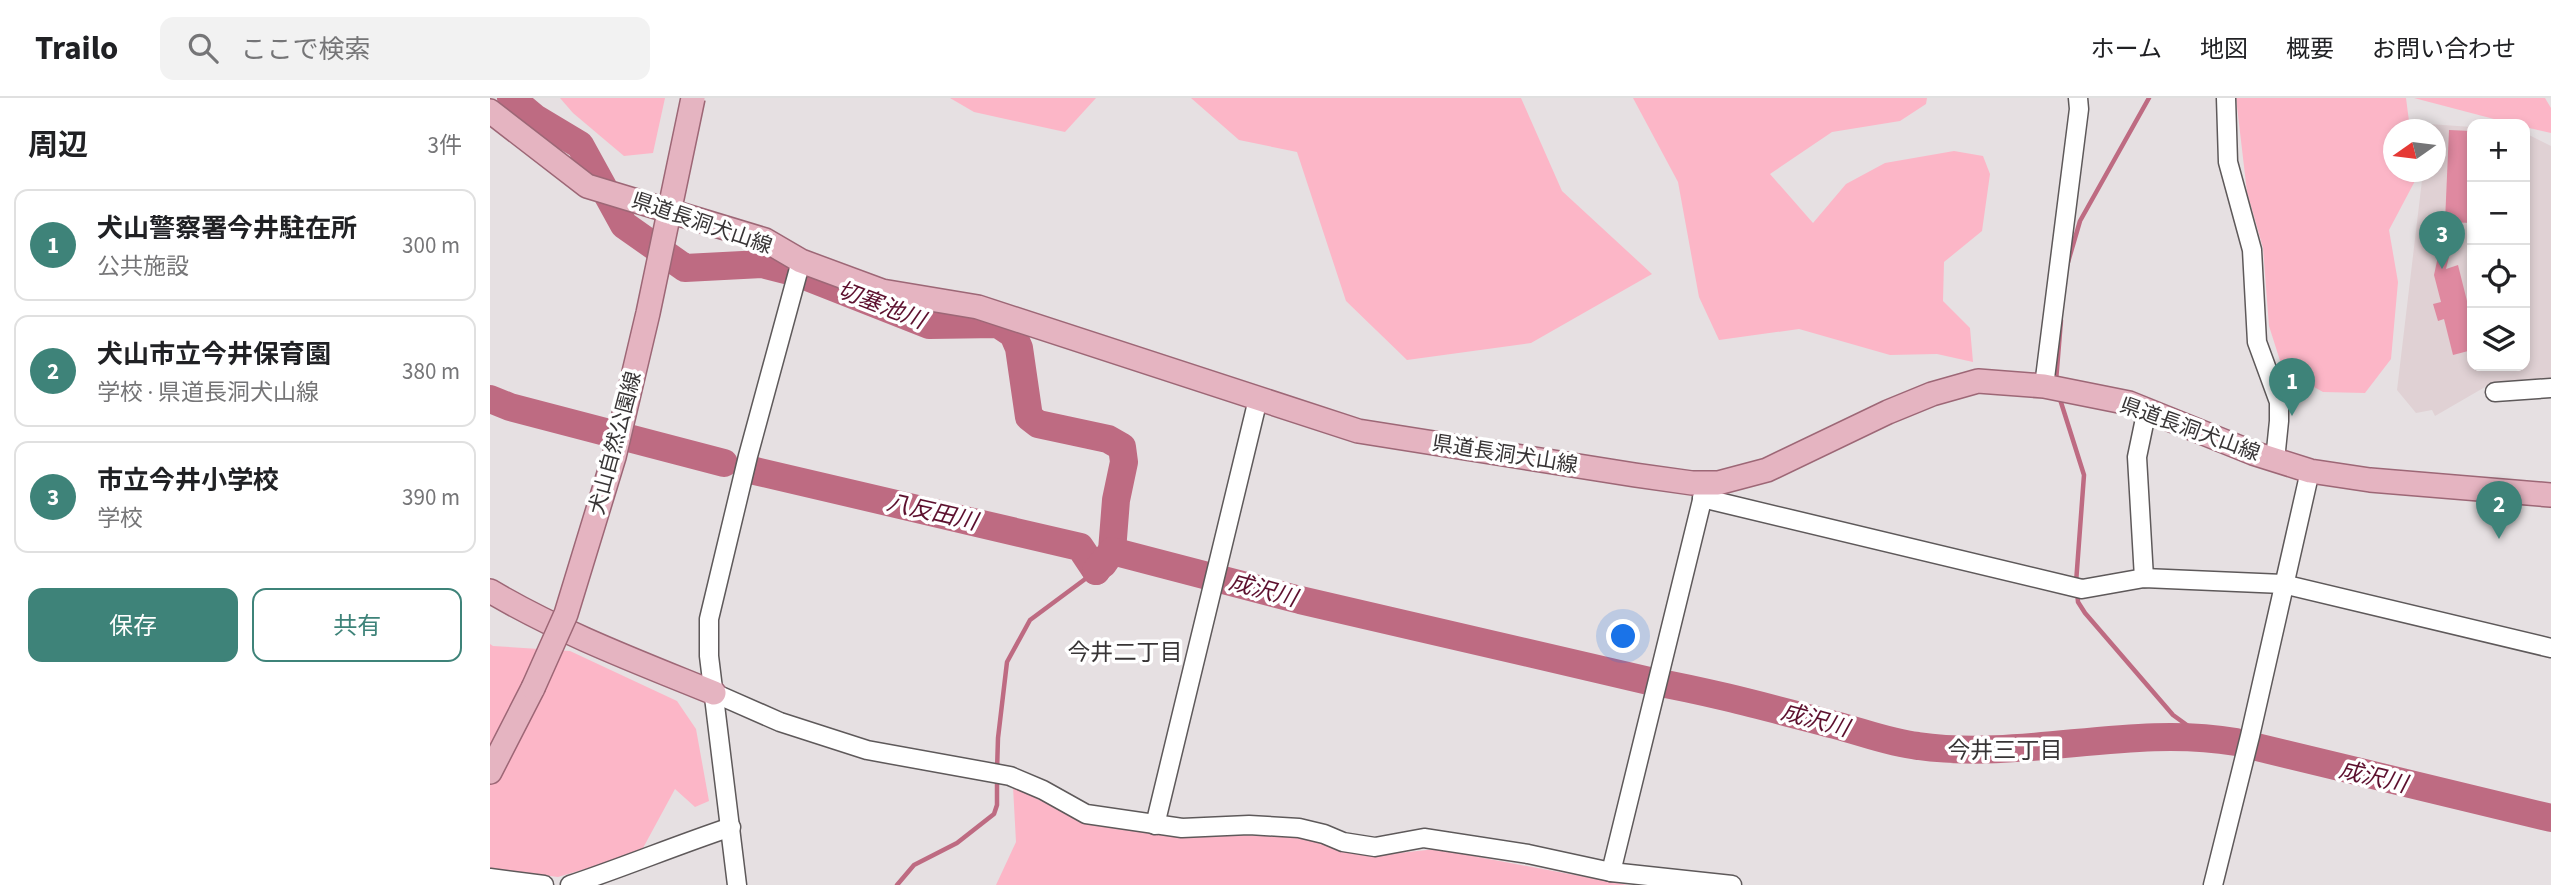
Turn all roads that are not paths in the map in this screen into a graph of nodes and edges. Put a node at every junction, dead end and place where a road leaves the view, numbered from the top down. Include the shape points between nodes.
1 (693, 98) edge
2 (2078, 98) edge
3 (2226, 98) edge
4 (490, 111) edge
5 (801, 261) junction
6 (2054, 388) junction
7 (2551, 388) edge
8 (2495, 392) dead end
9 (1258, 398) junction
10 (2147, 409) junction
11 (2275, 460) junction
12 (2310, 471) junction
13 (1704, 491) junction
14 (2551, 495) edge
15 (2144, 578) junction
16 (2283, 584) junction
17 (490, 591) edge
18 (2551, 648) edge
19 (714, 694) junction
20 (490, 772) edge
21 (1155, 825) junction
22 (731, 827) junction
23 (1611, 872) junction
24 (490, 878) edge
25 (544, 885) edge
26 (570, 885) edge
27 (737, 885) edge
28 (1732, 885) edge
29 (2213, 885) edge

1 - 20 main road, 犬山自然公園線, bridge via 614,457 566,614
2 - 6 street
3 - 11 street via 2228,162 2252,250 2257,342 2279,402
4 - 5 main road, 県道長洞犬山線 via 587,187 765,240
5 - 9 main road, 県道長洞犬山線 via 882,290 978,307
5 - 19 street via 709,619
6 - 10 main road, 県道長洞犬山線
6 - 13 main road, 県道長洞犬山線 via 1968,383 1888,412 1767,470
7 - 8 street
9 - 13 main road, 県道長洞犬山線 via 1358,431 1635,475
9 - 21 street
10 - 11 main road, 県道長洞犬山線
10 - 15 street via 2137,457
11 - 12 main road, 県道長洞犬山線
12 - 14 main road, 県道長洞犬山線
12 - 16 street
13 - 15 street via 2073,587
13 - 23 street
15 - 16 street
16 - 18 street
16 - 29 street
17 - 19 main road via 574,635
19 - 21 street via 780,722 867,750 1002,774 1086,814
19 - 22 street
21 - 23 street via 1299,828 1375,847 1424,838
22 - 26 street
22 - 27 street
23 - 28 street
24 - 25 street

